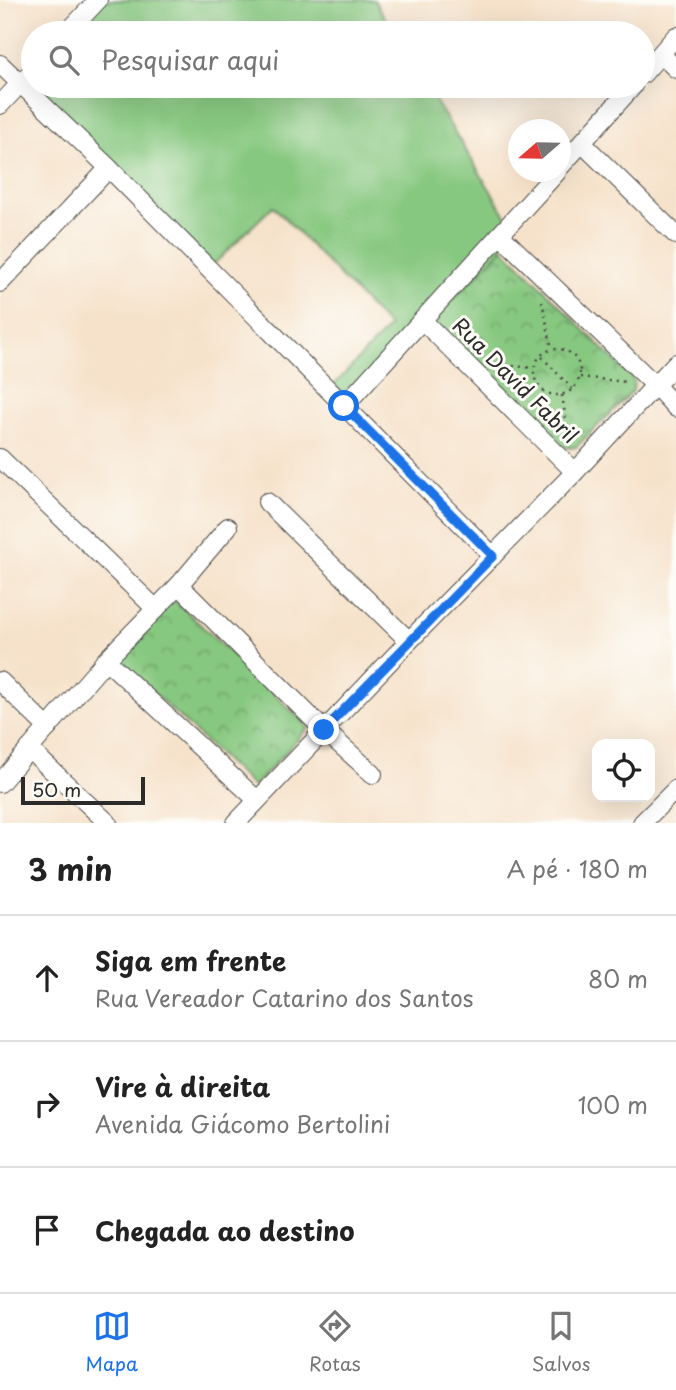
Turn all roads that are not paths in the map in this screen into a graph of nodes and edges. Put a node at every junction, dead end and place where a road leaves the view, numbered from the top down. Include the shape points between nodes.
1 (98, 0) edge
2 (78, 21) edge
3 (676, 36) edge
4 (661, 54) junction
5 (655, 61) edge
6 (0, 64) edge
7 (676, 69) edge
8 (21, 73) edge
9 (21, 82) edge
10 (47, 98) edge
11 (622, 98) edge
12 (0, 105) edge
13 (582, 143) junction
14 (571, 156) edge
15 (109, 168) junction
16 (547, 182) edge
17 (500, 235) junction
18 (676, 235) edge
19 (0, 282) edge
20 (423, 321) junction
21 (676, 363) edge
22 (655, 385) junction
23 (344, 406) junction
24 (676, 408) edge
25 (0, 458) edge
26 (575, 472) junction
27 (267, 502) dead end
28 (228, 527) dead end
29 (493, 556) junction
30 (179, 585) junction
31 (156, 609) junction
32 (409, 641) junction
33 (106, 660) junction
34 (0, 681) edge
35 (48, 727) junction
36 (324, 730) junction
37 (29, 749) junction
38 (373, 774) dead end
39 (0, 783) edge
40 (676, 789) edge
41 (257, 800) junction
42 (108, 823) edge
43 (236, 823) edge
44 (642, 823) edge

1 - 2 street
3 - 4 street
4 - 5 street
4 - 7 street
6 - 8 street
9 - 12 street
10 - 15 street
11 - 13 street
13 - 14 street
13 - 18 street
15 - 19 street
15 - 23 street
16 - 17 street
17 - 20 street
17 - 22 street
20 - 23 street
20 - 26 street, Rua David Fabril
21 - 22 street
22 - 24 street
22 - 26 street
23 - 29 street
25 - 31 street
26 - 29 street
27 - 32 street
28 - 30 street
29 - 32 street
30 - 31 street
30 - 36 street
31 - 33 street
32 - 36 street
33 - 35 street
33 - 41 street
34 - 35 street
35 - 37 street
36 - 38 street
36 - 41 street
37 - 39 street
37 - 42 street
40 - 44 street
41 - 43 street

